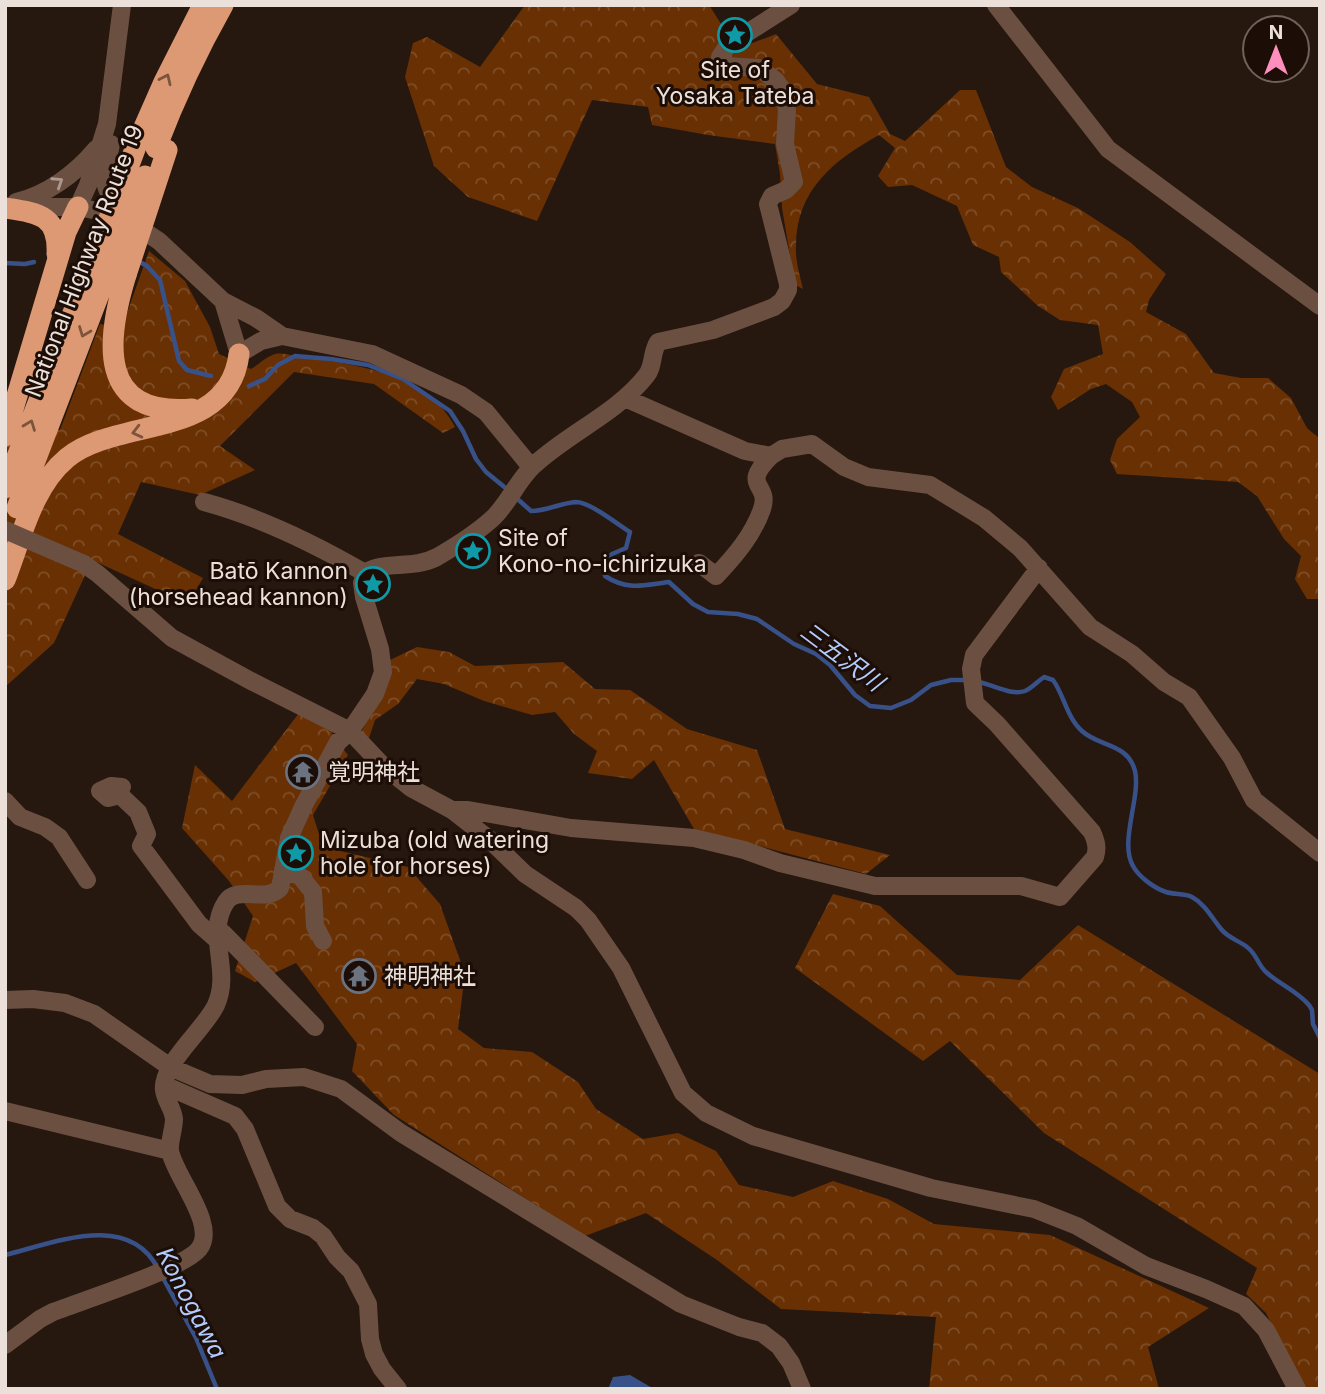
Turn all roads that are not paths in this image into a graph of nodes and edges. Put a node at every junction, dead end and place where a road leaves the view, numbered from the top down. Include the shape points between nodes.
1 (122, 5) edge
2 (203, 5) edge
3 (223, 5) edge
4 (792, 5) edge
5 (996, 5) edge
6 (107, 124) junction
7 (101, 143) junction
8 (154, 146) junction
9 (5, 206) edge
10 (78, 207) junction
11 (166, 247) junction
12 (57, 263) junction
13 (109, 269) junction
14 (223, 300) junction
15 (1320, 306) edge
16 (282, 336) junction
17 (239, 354) junction
18 (625, 398) junction
19 (201, 409) junction
20 (5, 436) edge
21 (771, 456) junction
22 (531, 467) junction
23 (5, 488) edge
24 (204, 502) dead end
25 (5, 530) edge
26 (5, 540) edge
27 (699, 563) dead end
28 (1039, 568) junction
29 (365, 573) junction
30 (5, 580) edge
31 (350, 731) junction
32 (122, 787) dead end
33 (5, 801) edge
34 (452, 810) junction
35 (1320, 853) edge
36 (283, 870) junction
37 (87, 880) dead end
38 (216, 934) junction
39 (323, 941) dead end
40 (5, 1000) edge
41 (315, 1027) dead end
42 (170, 1067) junction
43 (164, 1085) junction
44 (5, 1111) edge
45 (170, 1150) junction
46 (5, 1345) edge
47 (398, 1389) edge
48 (802, 1389) edge
49 (1297, 1389) edge

1 - 6 street
8 -> 2 highway, National Highway Route 19 via 164,82
3 - 8 highway, National Highway Route 19
4 - 18 street via 728,45 720,57 724,66 760,68 776,81 786,101 785,144 794,182 768,204 788,290 774,307 713,330 658,342 649,373
5 - 15 street via 1108,149
6 - 7 street
6 - 11 street via 112,137 105,173 109,197 153,228
9 -> 7 street via 57,183
7 - 10 street
8 - 13 highway, National Highway Route 19, bridge
8 - 13 highway, bridge
9 - 10 street
9 - 12 highway via 51,223
10 - 11 street via 127,220
10 - 12 highway
11 - 14 street
12 - 20 highway
13 - 19 highway via 116,308 112,333 118,378 147,406
23 -> 13 highway, National Highway Route 19
13 -> 26 highway, National Highway Route 19
14 - 16 street
14 - 17 street
16 - 17 street
16 - 22 street via 372,354 461,395 486,412
17 - 19 highway via 234,377 222,395
18 - 21 street via 746,451
18 - 22 street
19 -> 30 highway via 68,457 39,492
21 - 27 street via 757,470 763,506 740,552 716,576
21 - 28 street via 782,449 812,444 868,477 930,485 984,518
22 - 29 street via 494,517 438,556 424,563
24 - 29 street via 286,533
25 - 31 street, bridge via 84,564 172,638
28 - 34 street via 974,655 972,690 975,703 1092,832 1097,849 1094,857 1060,897 1021,886 876,886 694,838 571,828
28 - 35 street via 1090,627 1189,697 1232,758 1254,800
29 - 31 street via 364,597 383,672
31 - 34 street via 411,788
31 - 36 street via 338,742 304,805 289,838
32 - 38 street via 100,791 108,798 121,795 138,813 147,834 141,846 199,924
33 - 37 street via 20,817 59,837
34 - 49 street via 525,874 588,920 621,968 683,1093 706,1113 753,1136 931,1188 1034,1209 1077,1226 1146,1266 1244,1306 1266,1330
36 - 38 street via 274,894 228,898
36 - 39 street via 300,876 313,892 315,926
38 - 41 street via 223,933
38 - 42 street via 222,976 217,1004
40 - 42 street via 65,1003 94,1014
42 - 43 street
42 - 48 street via 210,1084 304,1077 341,1089 401,1133 681,1304 762,1333 779,1346
43 - 45 street via 174,1121
43 - 47 street via 235,1116 245,1129 277,1206 290,1219 313,1228 351,1271 369,1304 374,1354
44 - 45 street
45 - 46 street via 203,1223 199,1249 171,1267 53,1312

